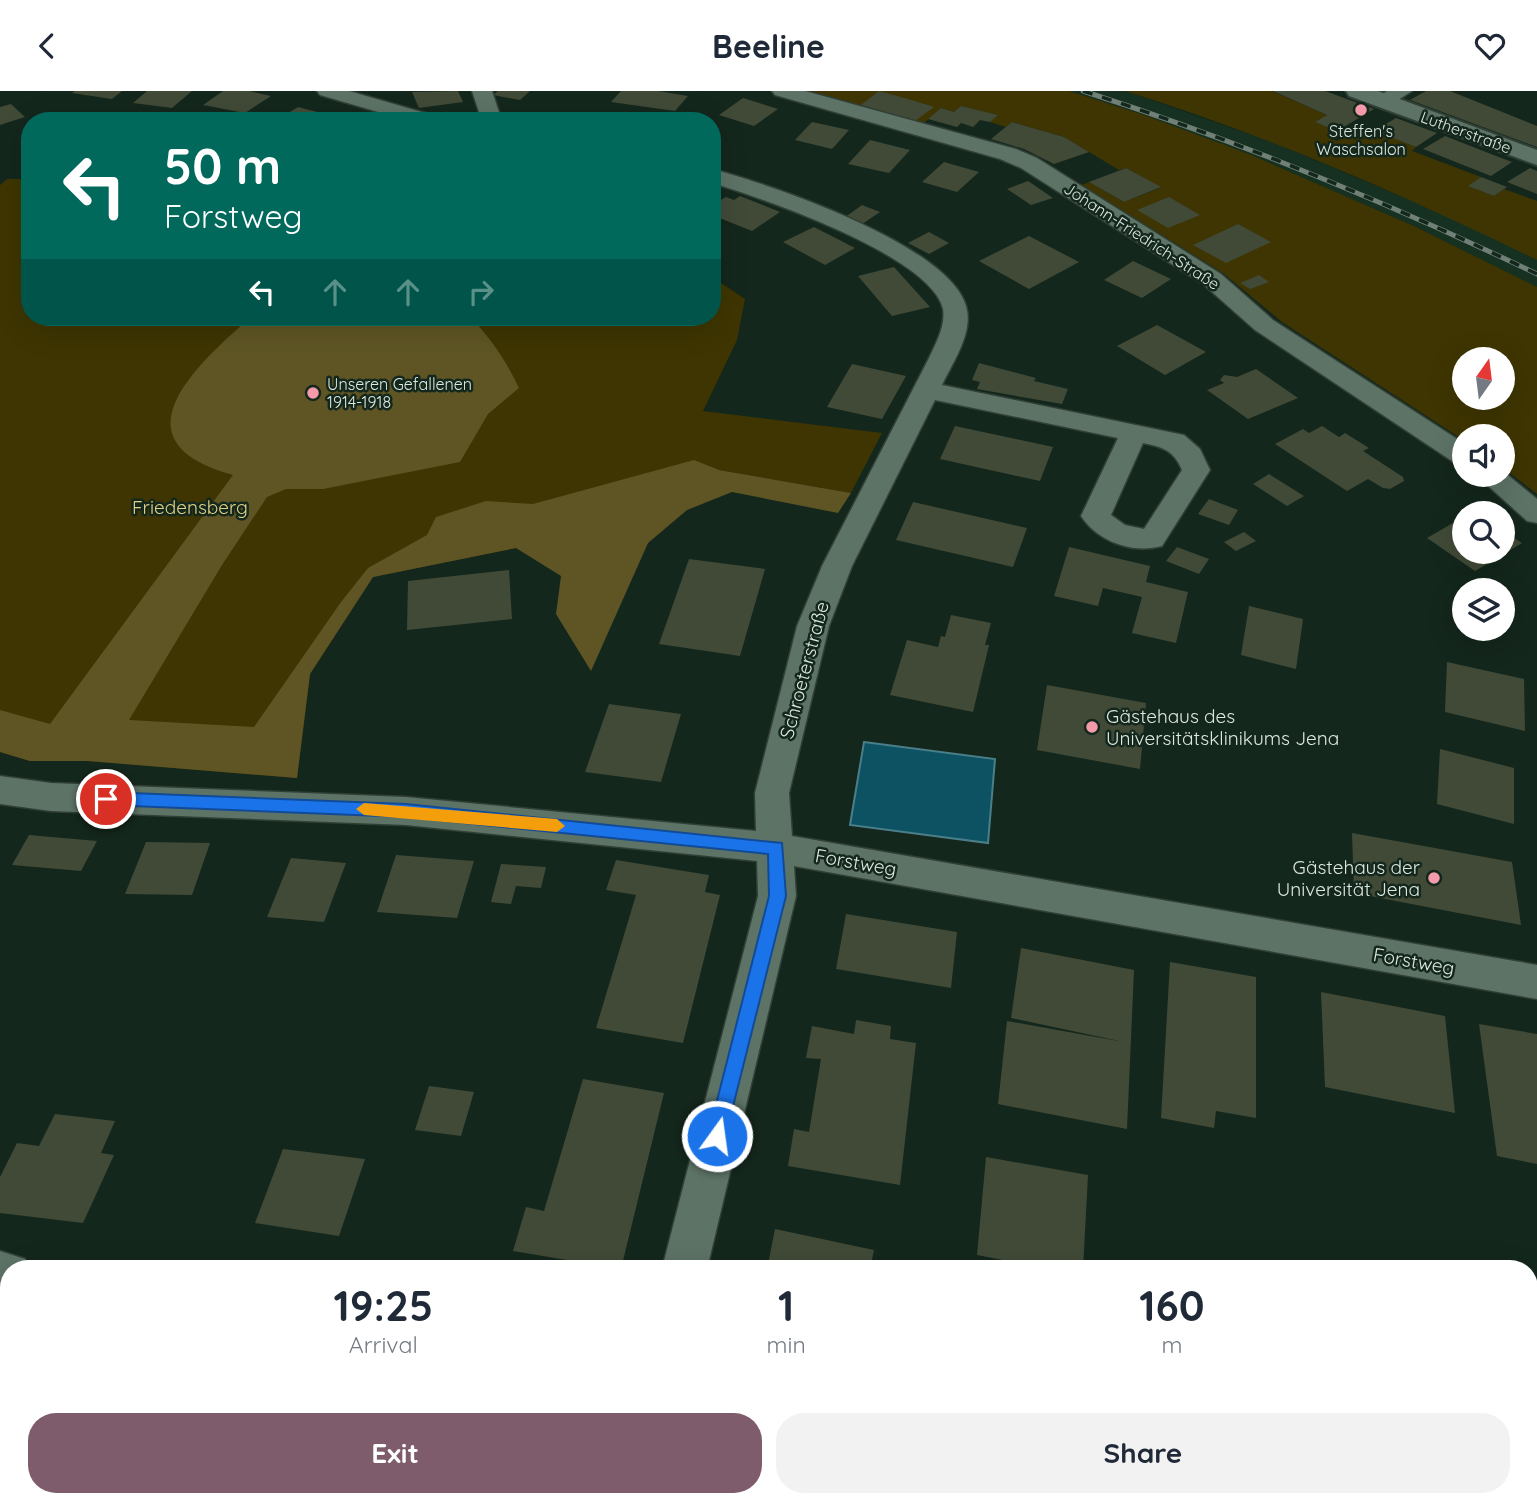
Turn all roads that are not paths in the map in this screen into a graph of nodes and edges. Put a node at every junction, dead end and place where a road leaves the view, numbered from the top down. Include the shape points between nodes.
1 (327, 91) edge
2 (482, 91) edge
3 (782, 91) edge
4 (1357, 91) edge
5 (1392, 96) edge
6 (400, 112) edge
7 (489, 112) edge
8 (1537, 158) edge
9 (721, 179) edge
10 (927, 390) junction
11 (1134, 432) dead end
12 (1452, 448) edge
13 (1505, 487) edge
14 (1537, 514) edge
15 (0, 790) edge
16 (776, 848) junction
17 (1537, 982) edge
18 (686, 1260) edge

1 - 6 street
2 - 7 street
3 - 12 street, Johann-Friedrich-Straße via 1029,163 1212,279 1264,325
4 - 5 street, Lutherstraße
5 - 8 street, Lutherstraße
9 - 10 street, Schroeterstraße via 779,196 895,249 940,282 955,309 954,330
10 - 11 street
10 - 16 street, Schroeterstraße via 837,566 813,627 772,793
13 - 14 street
15 - 16 street, Forstweg via 51,797 406,811
16 - 17 street, Forstweg
16 - 18 street, Schroeterstraße via 778,896

